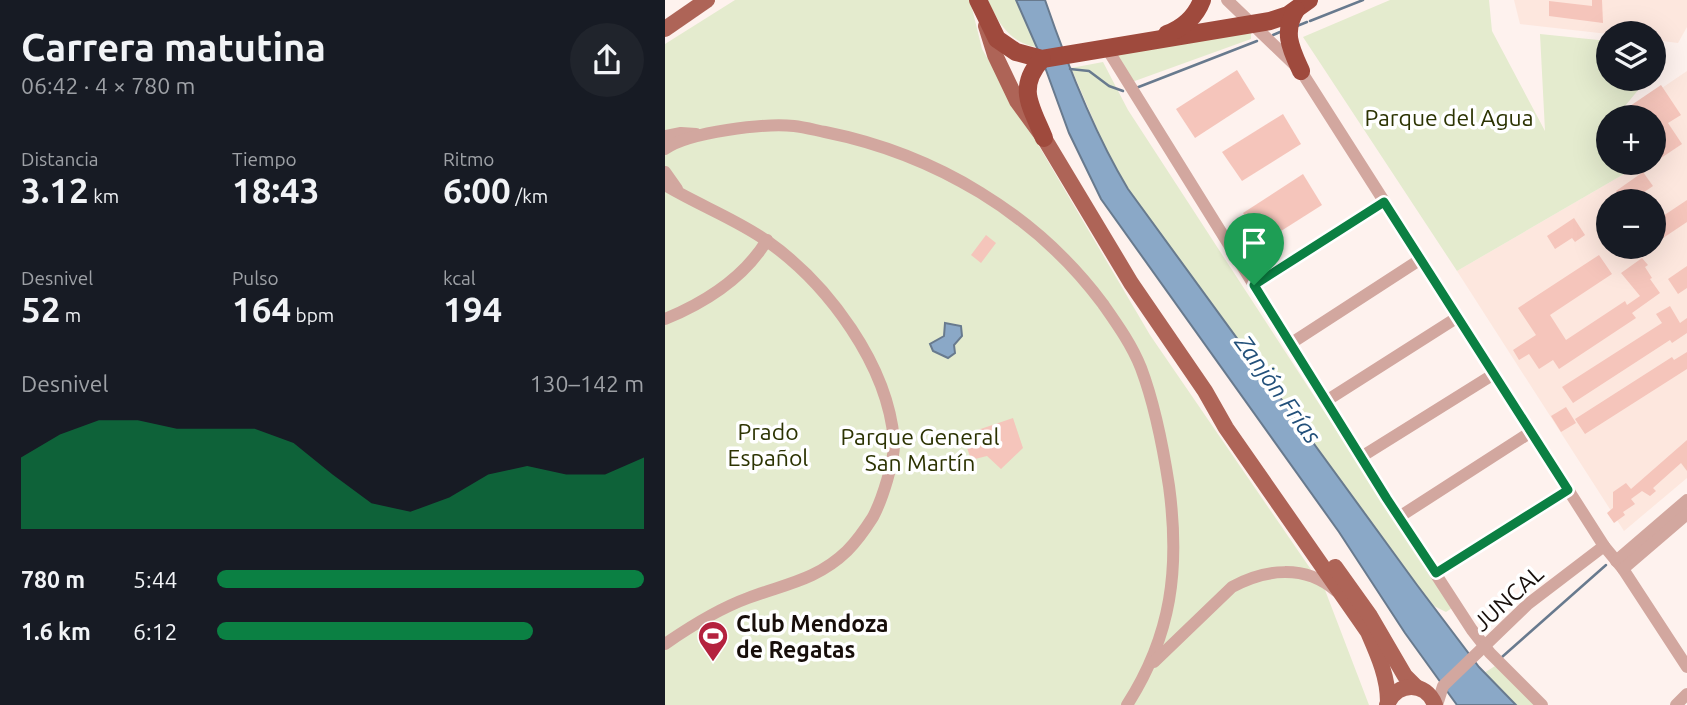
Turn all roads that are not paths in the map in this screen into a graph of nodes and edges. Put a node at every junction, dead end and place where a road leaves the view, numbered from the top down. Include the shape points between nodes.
1 (707, 0) edge
2 (1202, 0) edge
3 (1227, 0) edge
4 (978, 2) edge
5 (1303, 5) edge
6 (1251, 24) junction
7 (665, 29) edge
8 (1154, 39) junction
9 (1106, 47) junction
10 (1042, 59) junction
11 (1301, 71) junction
12 (700, 134) junction
13 (665, 136) edge
14 (1044, 138) junction
15 (665, 149) edge
16 (665, 172) edge
17 (665, 185) edge
18 (665, 192) edge
19 (681, 195) junction
20 (1384, 202) junction
21 (765, 243) junction
22 (1421, 259) junction
23 (1254, 285) junction
24 (1458, 317) junction
25 (665, 319) edge
26 (1290, 344) junction
27 (1495, 374) junction
28 (1205, 391) junction
29 (1326, 401) junction
30 (1531, 432) junction
31 (1361, 457) junction
32 (1568, 490) junction
33 (1687, 500) edge
34 (1687, 514) edge
35 (1399, 517) junction
36 (1604, 545) junction
37 (1619, 565) junction
38 (1436, 573) junction
39 (1344, 598) junction
40 (665, 644) edge
41 (1485, 647) junction
42 (1149, 667) junction
43 (1687, 667) edge
44 (1443, 686) junction
45 (1419, 688) junction
46 (1687, 694) edge
47 (1388, 704) edge
48 (1127, 705) edge
49 (1436, 705) edge
50 (1542, 705) edge
51 (1676, 705) edge

1 - 7 main road
2 - 8 highway via 1184,25
3 - 6 street
4 - 10 highway via 1005,45
4 - 14 main road via 995,55 1017,101
5 - 6 highway via 1280,19
5 - 11 highway via 1290,22 1288,38
6 - 8 highway
6 - 11 street
8 - 9 highway
9 - 10 highway
9 - 23 street
10 - 14 highway via 1028,79 1028,90
11 - 20 street
12 - 13 street
12 - 15 street
12 - 42 street via 793,125 880,146 937,168 990,197 1049,243 1082,276 1120,328 1141,368 1163,449 1173,515 1173,567 1164,628
14 - 28 main road via 1131,283
16 - 19 street
17 - 19 street
18 - 21 street
19 - 21 street
20 - 22 street
20 - 23 street
21 - 25 street via 725,285
21 - 40 street via 804,272 871,359 894,443 887,478 873,517 847,550 814,576 746,598
22 - 24 street
22 - 26 street
23 - 26 street
24 - 27 street
24 - 29 street
26 - 29 street
27 - 30 street
27 - 31 street
28 - 39 main road
28 - 45 main road via 1370,616 1405,676
29 - 31 street
30 - 32 street
30 - 35 street
31 - 35 street
32 - 36 street
32 - 38 street
33 - 37 street
34 - 37 street
35 - 38 street
36 - 37 street
36 - 41 street, JUNCAL via 1528,604
37 - 43 street
38 - 41 street
39 - 42 street via 1309,575 1261,574 1232,587
39 - 47 main road via 1378,654
41 - 44 street, JUNCAL
41 - 50 street
42 - 48 street
44 - 45 street
44 - 49 street, JUNCAL
45 - 47 main road via 1400,689
45 - 49 main road
46 - 51 street

